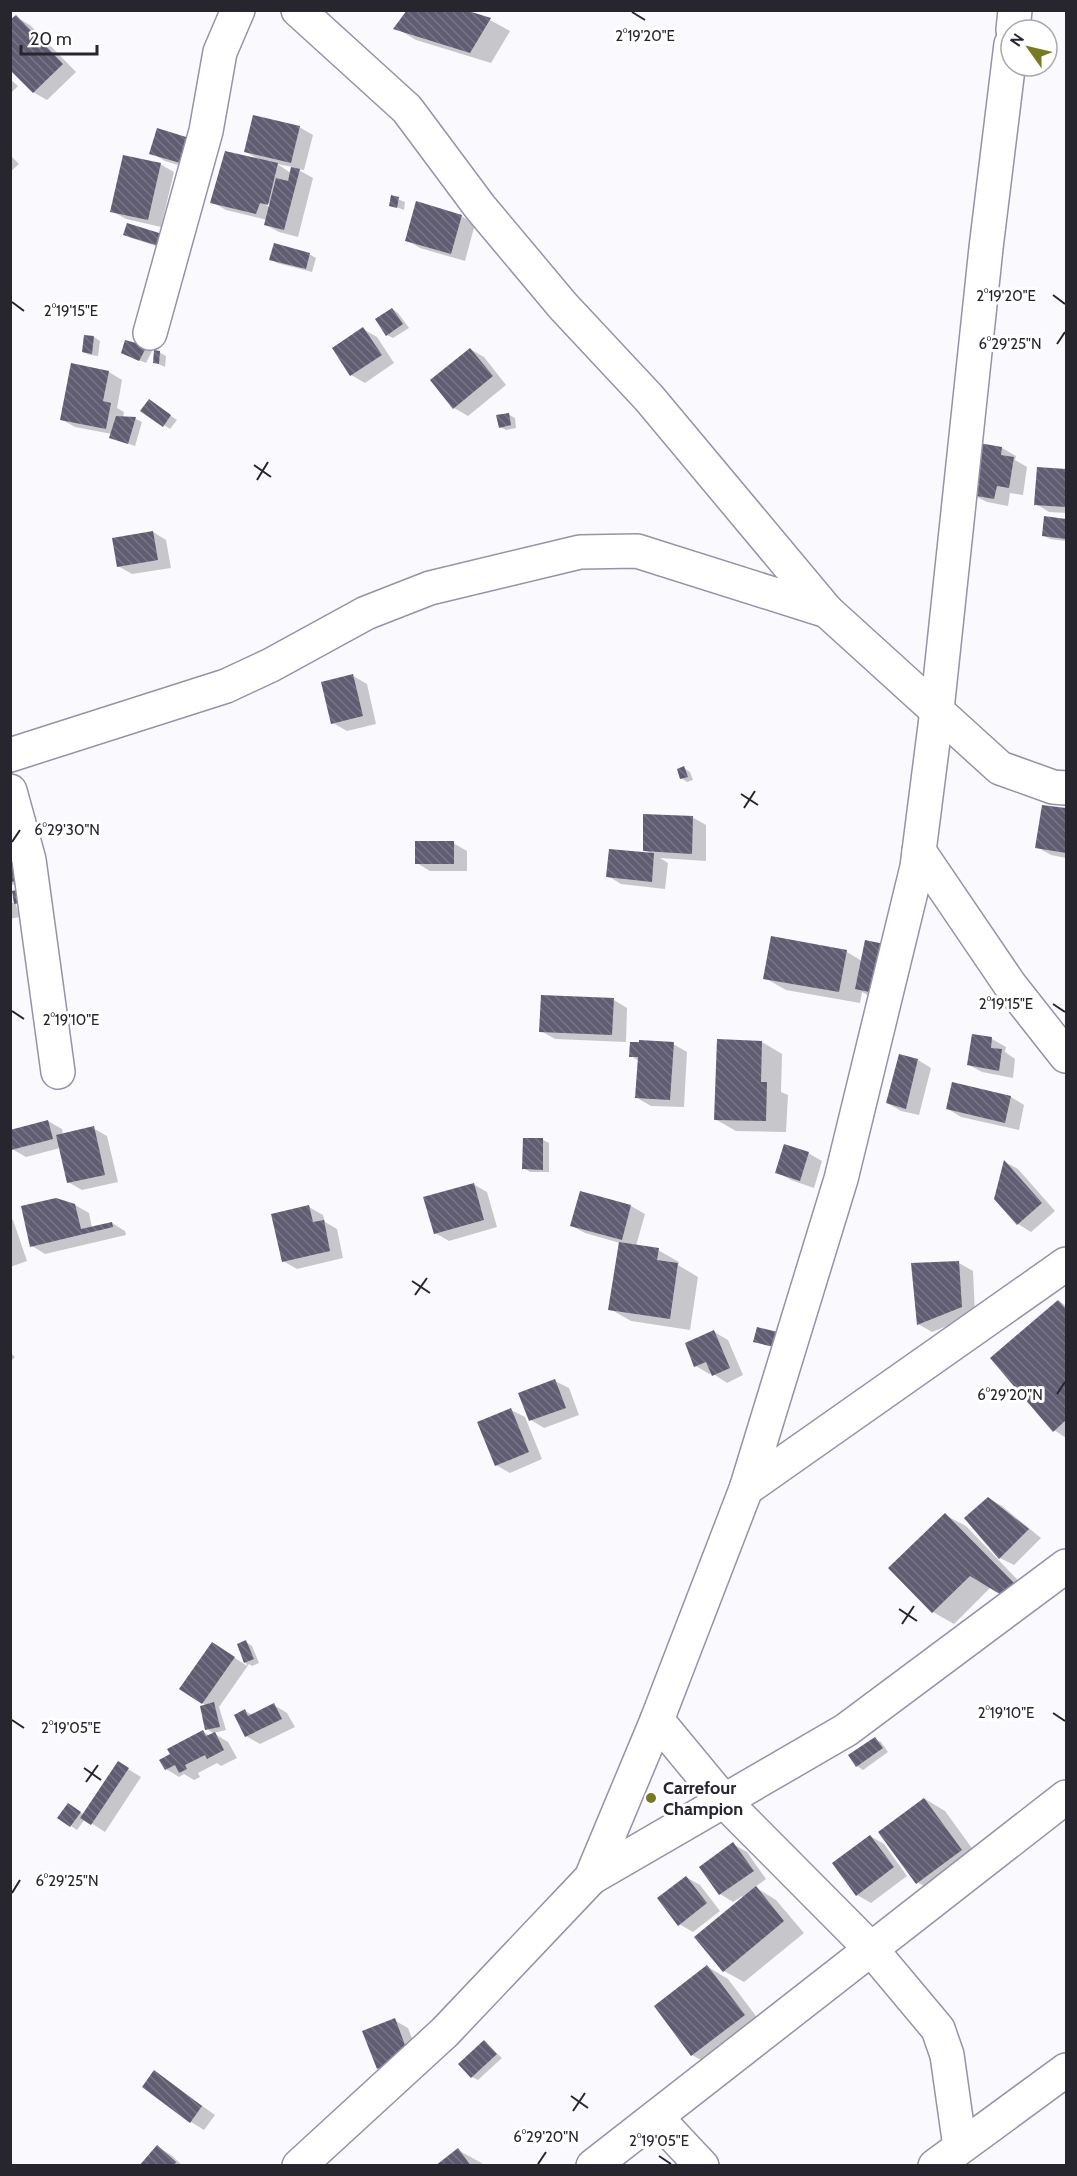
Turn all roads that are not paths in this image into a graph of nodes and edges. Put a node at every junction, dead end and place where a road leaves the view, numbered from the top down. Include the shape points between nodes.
1 (238, 10) edge
2 (300, 11) edge
3 (1007, 78) edge
4 (150, 333) dead end
5 (826, 611) junction
6 (937, 710) junction
7 (10, 755) edge
8 (1066, 788) edge
9 (10, 791) edge
10 (919, 851) junction
11 (1066, 1056) edge
12 (58, 1072) dead end
13 (1066, 1264) edge
14 (746, 1489) junction
15 (1066, 1566) edge
16 (657, 1720) junction
17 (1066, 1797) edge
18 (724, 1801) junction
19 (591, 1878) junction
20 (871, 1949) junction
21 (1066, 2070) edge
22 (656, 2117) junction
23 (948, 2156) edge
24 (299, 2166) edge
25 (593, 2166) edge
26 (702, 2166) edge

1 - 4 street via 220,52 206,131
2 - 5 street via 407,110 495,225 563,306 649,398
3 - 6 street
5 - 6 street
5 - 7 street via 637,551 580,552 430,588 366,613 226,686
6 - 8 street via 1000,768 1053,788
6 - 10 street
9 - 12 street via 29,860
10 - 11 street via 1010,985
10 - 14 street via 840,1179
13 - 14 street
14 - 16 street
15 - 18 street via 846,1730
16 - 18 street
16 - 19 street
17 - 20 street
18 - 19 street
18 - 20 street
19 - 24 street via 446,2032
20 - 22 street
20 - 23 street via 938,2029 947,2055
21 - 23 street
22 - 25 street
22 - 26 street

